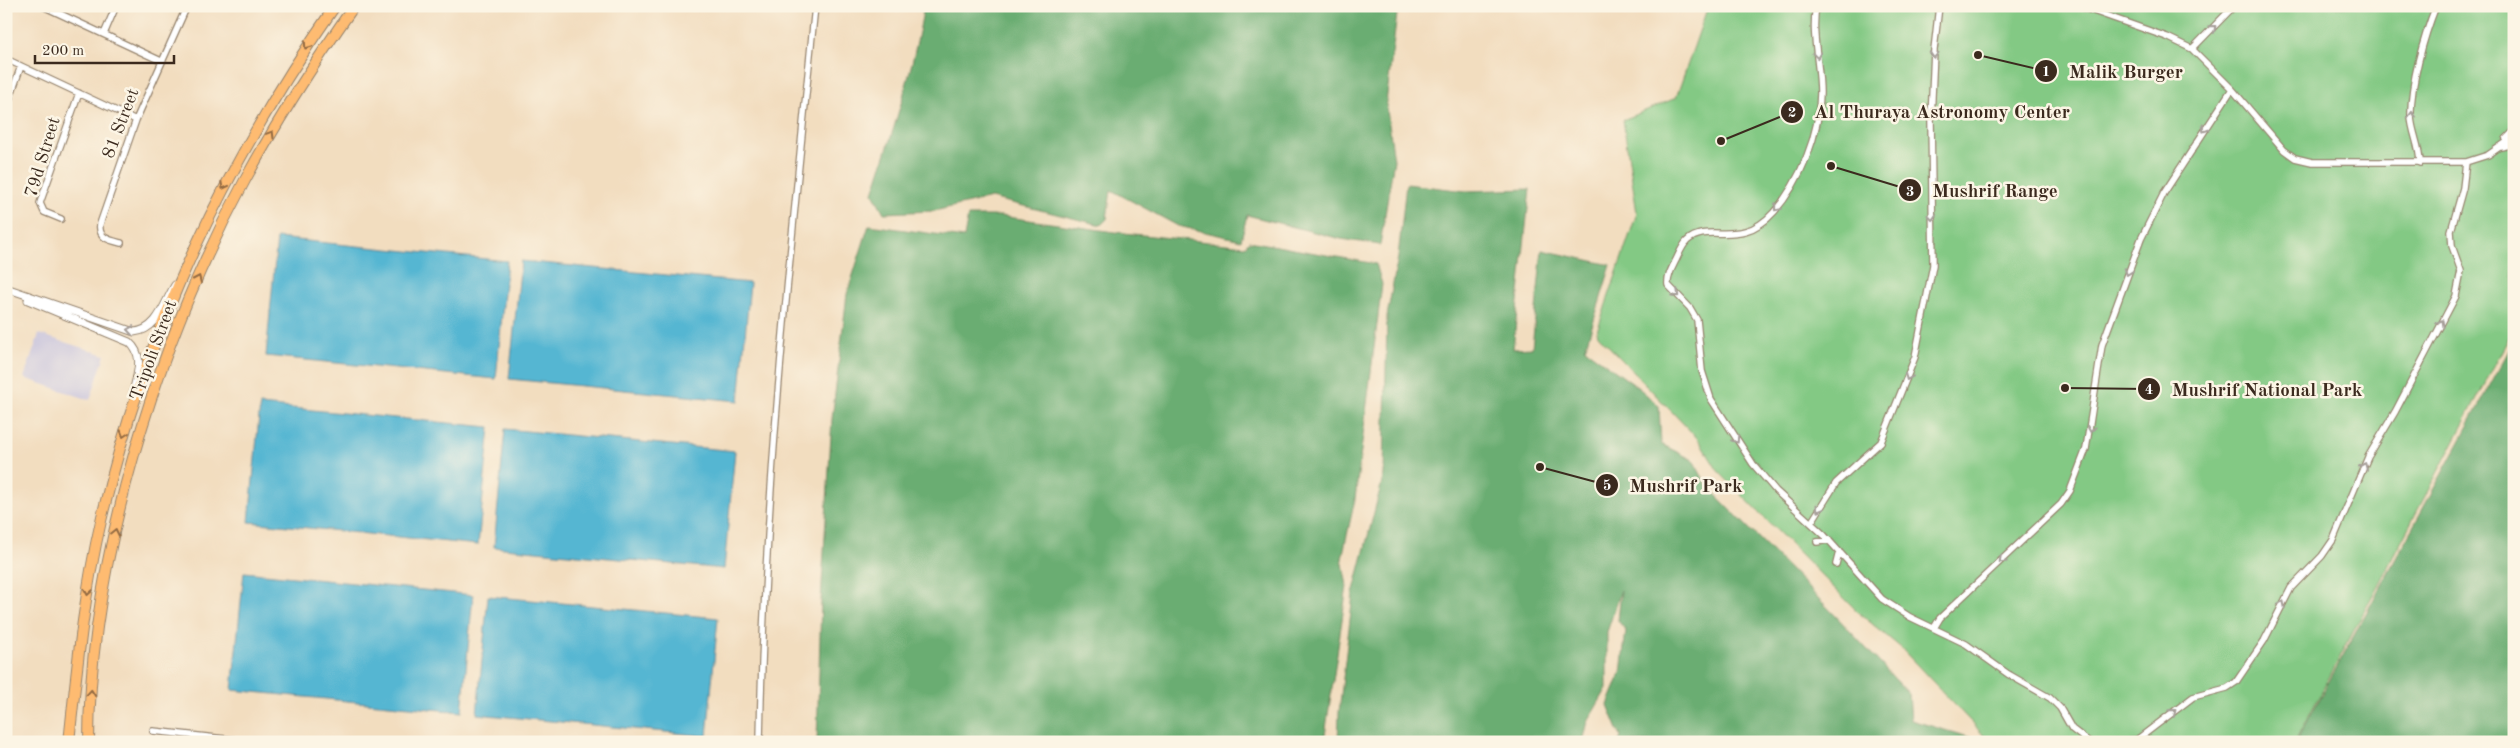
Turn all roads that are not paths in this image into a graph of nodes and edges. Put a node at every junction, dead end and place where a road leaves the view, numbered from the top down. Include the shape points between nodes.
1 (116, 6) edge
2 (187, 6) edge
3 (335, 6) edge
4 (354, 6) edge
5 (815, 6) edge
6 (1816, 6) edge
7 (1939, 6) edge
8 (2079, 6) edge
9 (2234, 6) edge
10 (2436, 6) edge
11 (45, 7) edge
12 (104, 34) junction
13 (2192, 49) junction
14 (6, 59) edge
15 (161, 61) junction
16 (22, 66) junction
17 (2232, 89) junction
18 (79, 93) junction
19 (6, 109) edge
20 (136, 120) junction
21 (2514, 131) edge
22 (2514, 137) edge
23 (2514, 140) edge
24 (2514, 144) edge
25 (2501, 147) junction
26 (2466, 162) junction
27 (2420, 163) junction
28 (61, 219) dead end
29 (121, 243) dead end
30 (182, 274) junction
31 (6, 290) edge
32 (133, 407) junction
33 (1810, 523) junction
34 (1829, 540) junction
35 (1817, 542) dead end
36 (1839, 552) junction
37 (1836, 564) dead end
38 (1934, 628) junction
39 (153, 731) dead end
40 (207, 739) edge
41 (69, 742) edge
42 (89, 742) edge
43 (253, 742) edge
44 (760, 742) edge
45 (2089, 742) edge
46 (2134, 742) edge

1 - 12 street
2 - 15 street, 81 Street
3 -> 30 highway, Tripoli Street via 263,116 220,193
42 -> 4 highway, Tripoli Street via 94,656 110,556 135,454 172,342 209,252 243,184 296,92
5 - 44 street via 789,253 772,462 762,618
6 -> 33 street via 1814,28 1820,85 1818,112 1794,184 1778,207 1754,229 1742,233 1700,235 1688,240 1667,281 1697,320 1704,380 1715,407 1760,474
7 -> 33 street via 1932,114 1934,258 1914,357 1880,442 1836,483
8 - 13 street
13 -> 9 street
27 -> 10 street via 2412,105 2423,43
11 - 12 street
12 - 15 street
13 - 17 street
14 - 16 street
15 - 20 street, 81 Street
16 - 18 street
16 - 19 street
17 - 27 street via 2284,150 2301,160
17 -> 38 street via 2164,193 2138,244 2105,336 2098,364 2089,437 2069,494 1940,618
18 - 20 street
18 - 28 street, 79d Street via 40,203 44,212
20 - 29 street, 81 Street via 100,228 104,238
21 - 25 street
22 - 25 street
23 - 25 street
24 - 25 street
25 - 26 street
26 - 27 street
46 -> 26 street via 2193,697 2227,688 2236,682 2264,641 2291,588 2333,540 2368,457 2456,296 2461,271 2452,246 2451,231 2463,188
30 -> 31 street via 152,325 134,332
30 - 32 highway, Tripoli Street
31 - 32 street via 129,342 137,351 140,362
32 -> 41 highway, Tripoli Street via 118,454 91,572
33 - 34 street
34 - 35 street
34 - 36 street
36 - 37 street
36 - 38 street via 1882,599 1900,612
38 - 45 street via 1966,644 2003,671 2050,698 2075,732
39 - 40 street
40 - 43 street

